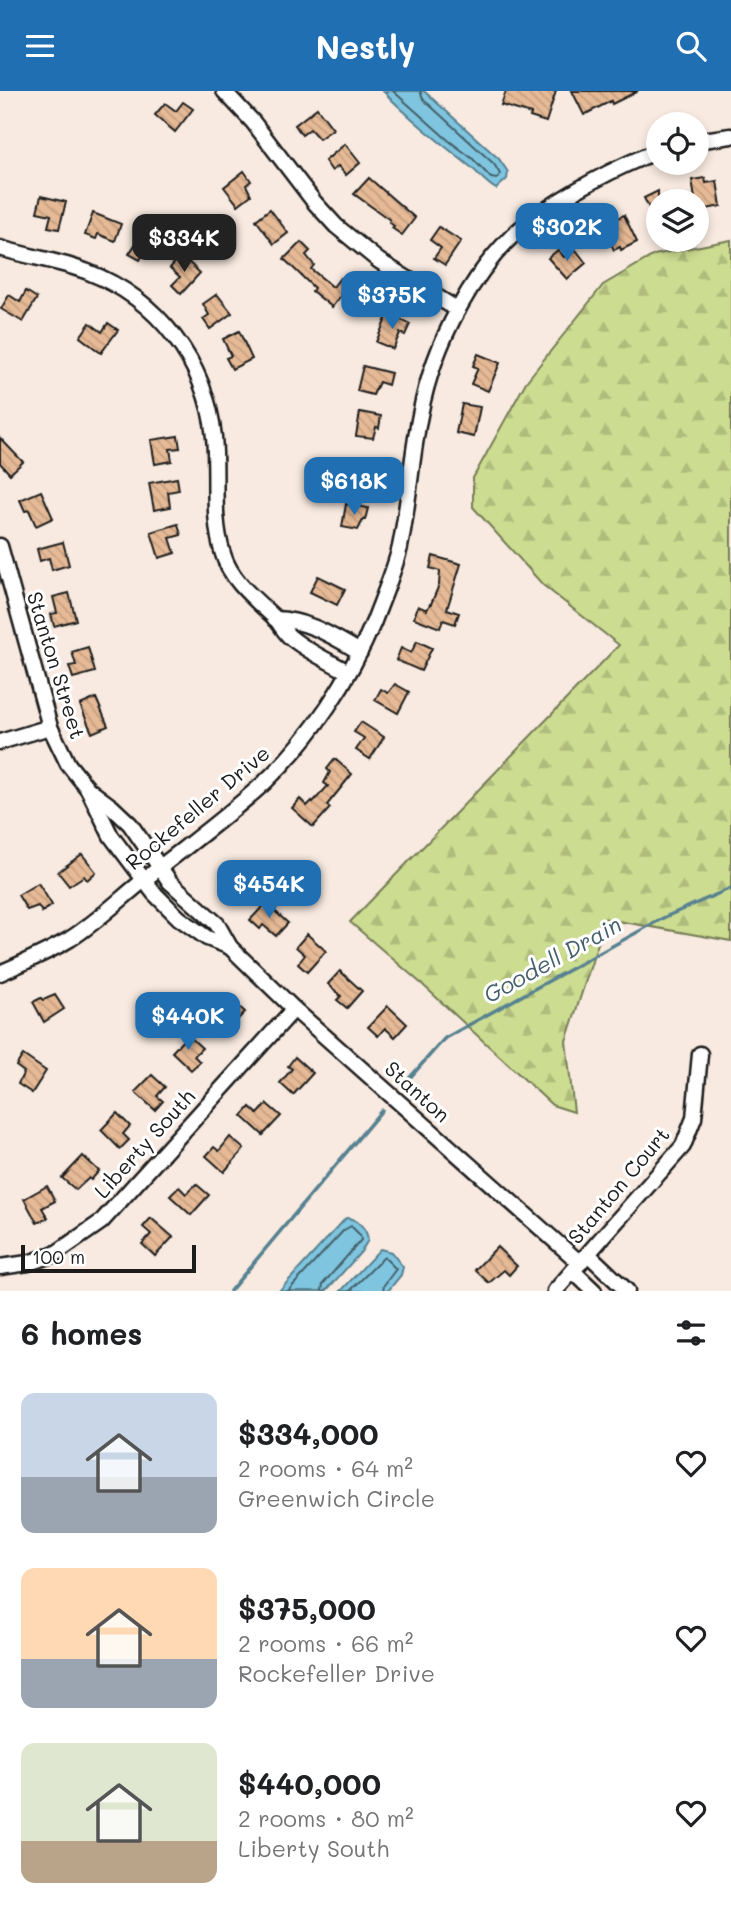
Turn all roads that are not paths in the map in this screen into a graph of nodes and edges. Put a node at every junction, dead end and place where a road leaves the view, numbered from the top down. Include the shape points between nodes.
1 (225, 91) edge
2 (731, 136) edge
3 (709, 139) edge
4 (646, 155) edge
5 (0, 248) edge
6 (458, 310) junction
7 (0, 546) edge
8 (275, 619) junction
9 (360, 652) junction
10 (348, 672) junction
11 (50, 727) junction
12 (0, 741) edge
13 (88, 789) junction
14 (161, 867) junction
15 (144, 880) junction
16 (230, 947) junction
17 (0, 973) edge
18 (294, 1009) junction
19 (700, 1054) dead end
20 (580, 1263) junction
21 (0, 1267) edge
22 (555, 1291) edge
23 (594, 1291) edge
24 (627, 1291) edge

1 - 6 street via 336,226 379,261
2 - 3 street
4 - 6 street, Rockefeller Drive via 582,187 530,221 487,266
5 - 8 street via 115,283 159,319 180,345 197,371 212,421 223,555 244,588
6 - 9 street, Rockefeller Drive via 426,388 399,550
7 - 11 street, Stanton Street
8 - 9 street via 314,626
8 - 10 street via 289,636
9 - 10 street, Rockefeller Drive
10 - 14 street, Rockefeller Drive via 299,745 267,780
11 - 12 street
11 - 13 street, Stanton Street via 68,764
13 - 14 street, Stanton Street via 130,824
13 - 15 street, Stanton Street via 111,836
14 - 15 street, Rockefeller Drive
14 - 16 street, Stanton Street via 170,882 217,924
15 - 16 street, Stanton Street via 179,918 207,938
15 - 17 street, Rockefeller Drive via 70,939
16 - 18 street, Stanton
18 - 20 street, Stanton
18 - 21 street, Liberty South via 101,1222 55,1254
19 - 20 street, Stanton Court via 694,1118 683,1146
20 - 22 street, Stanton Court
20 - 23 street
20 - 24 street

